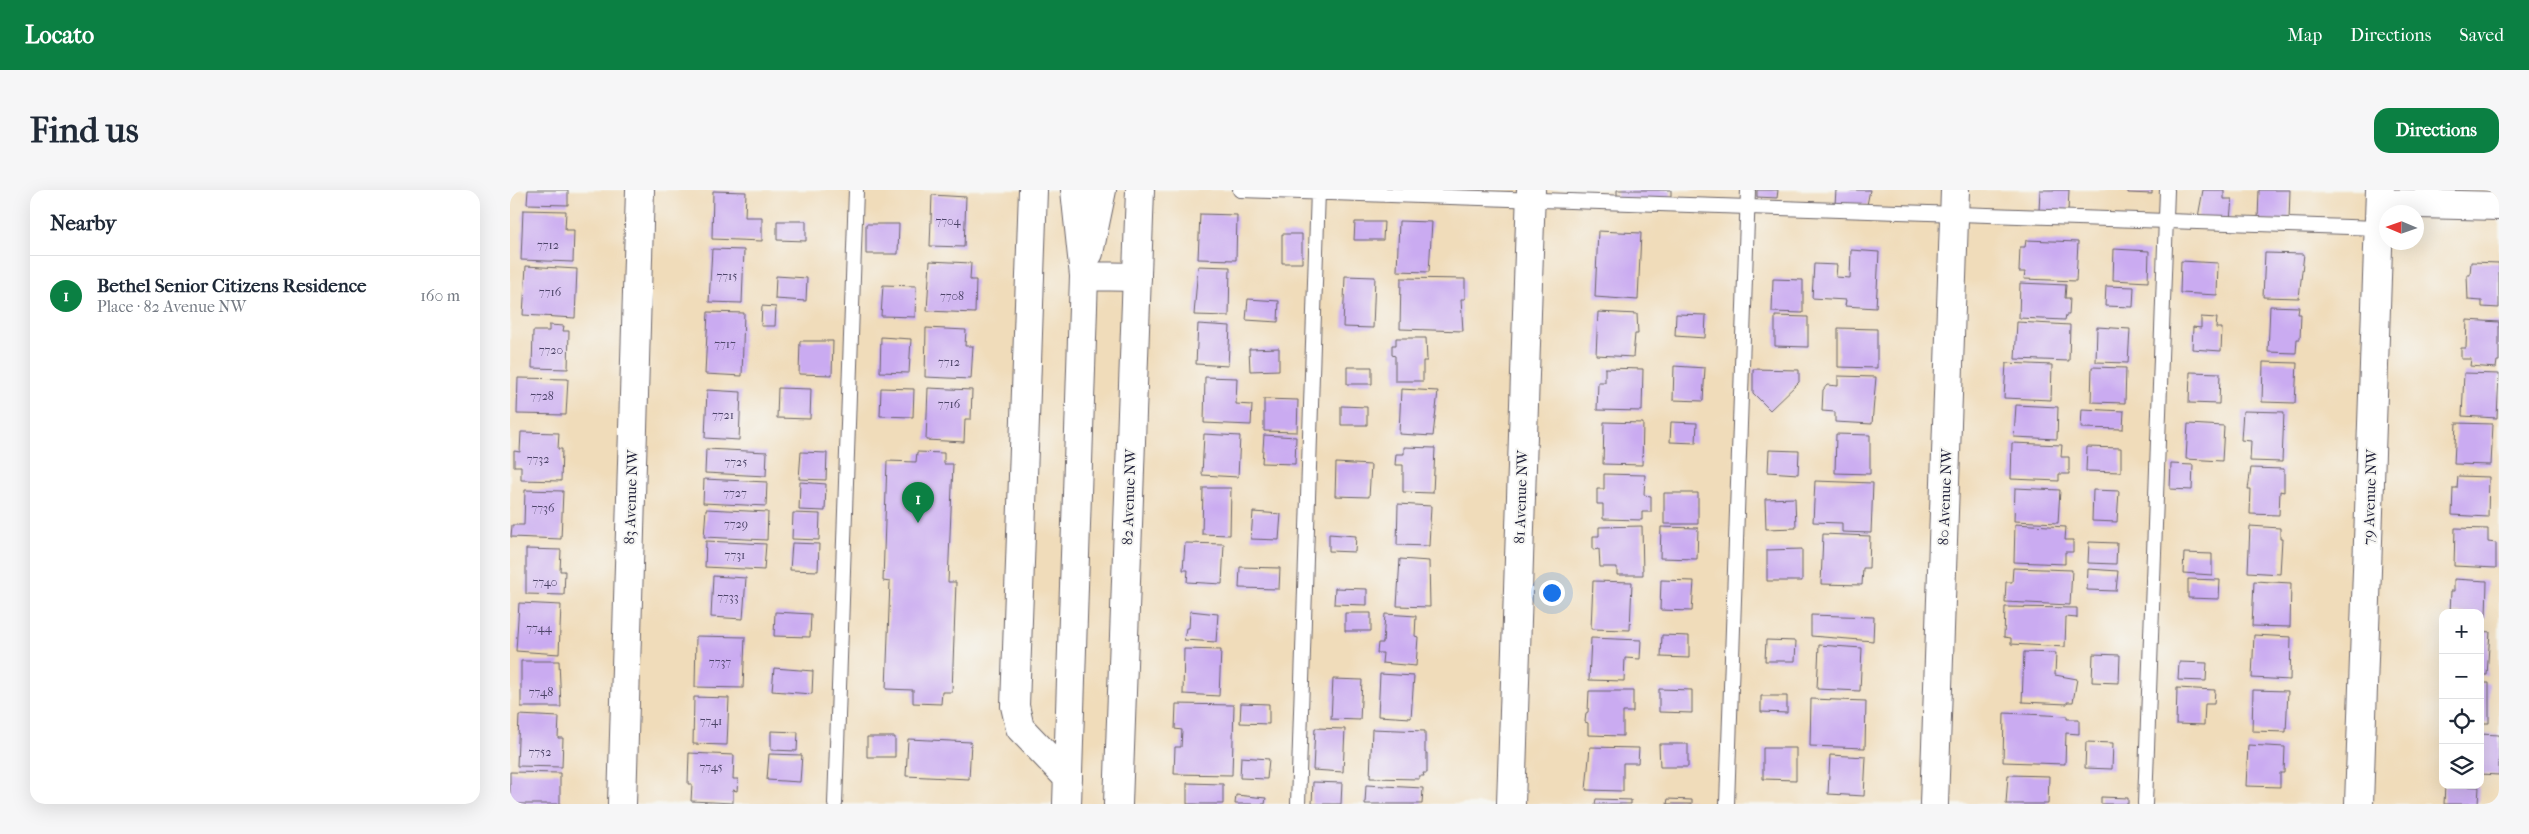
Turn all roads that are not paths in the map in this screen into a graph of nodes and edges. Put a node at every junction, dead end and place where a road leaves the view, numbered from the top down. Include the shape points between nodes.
1 (640, 190) edge
2 (856, 190) edge
3 (1033, 190) edge
4 (1075, 190) edge
5 (1102, 190) edge
6 (1140, 190) edge
7 (1240, 190) edge
8 (1748, 190) edge
9 (2167, 190) edge
10 (1318, 192) edge
11 (1531, 195) edge
12 (1955, 202) edge
13 (2499, 206) edge
14 (2379, 207) edge
15 (2424, 207) edge
16 (1748, 208) junction
17 (2166, 222) junction
18 (2379, 235) edge
19 (1084, 276) junction
20 (1137, 277) junction
21 (1068, 791) edge
22 (622, 804) edge
23 (835, 804) edge
24 (1118, 804) edge
25 (1298, 804) edge
26 (1511, 804) edge
27 (1727, 804) edge
28 (1934, 804) edge
29 (2145, 804) edge
30 (2359, 804) edge

1 - 22 street, 83 Avenue NW
2 - 23 lane
3 - 21 street via 1015,706 1020,728
4 - 19 street
5 - 19 street
6 - 20 street, 82 Avenue NW
7 - 10 lane
8 - 16 lane
9 - 17 lane
10 - 11 lane
10 - 25 lane
11 - 16 lane
11 - 26 street, 81 Avenue NW
12 - 16 lane
12 - 17 lane
12 - 28 street, 80 Avenue NW
13 - 15 street
14 - 17 lane
16 - 27 lane
17 - 29 lane
18 - 30 street, 79 Avenue NW
19 - 20 street
19 - 21 street
20 - 24 street, 82 Avenue NW

